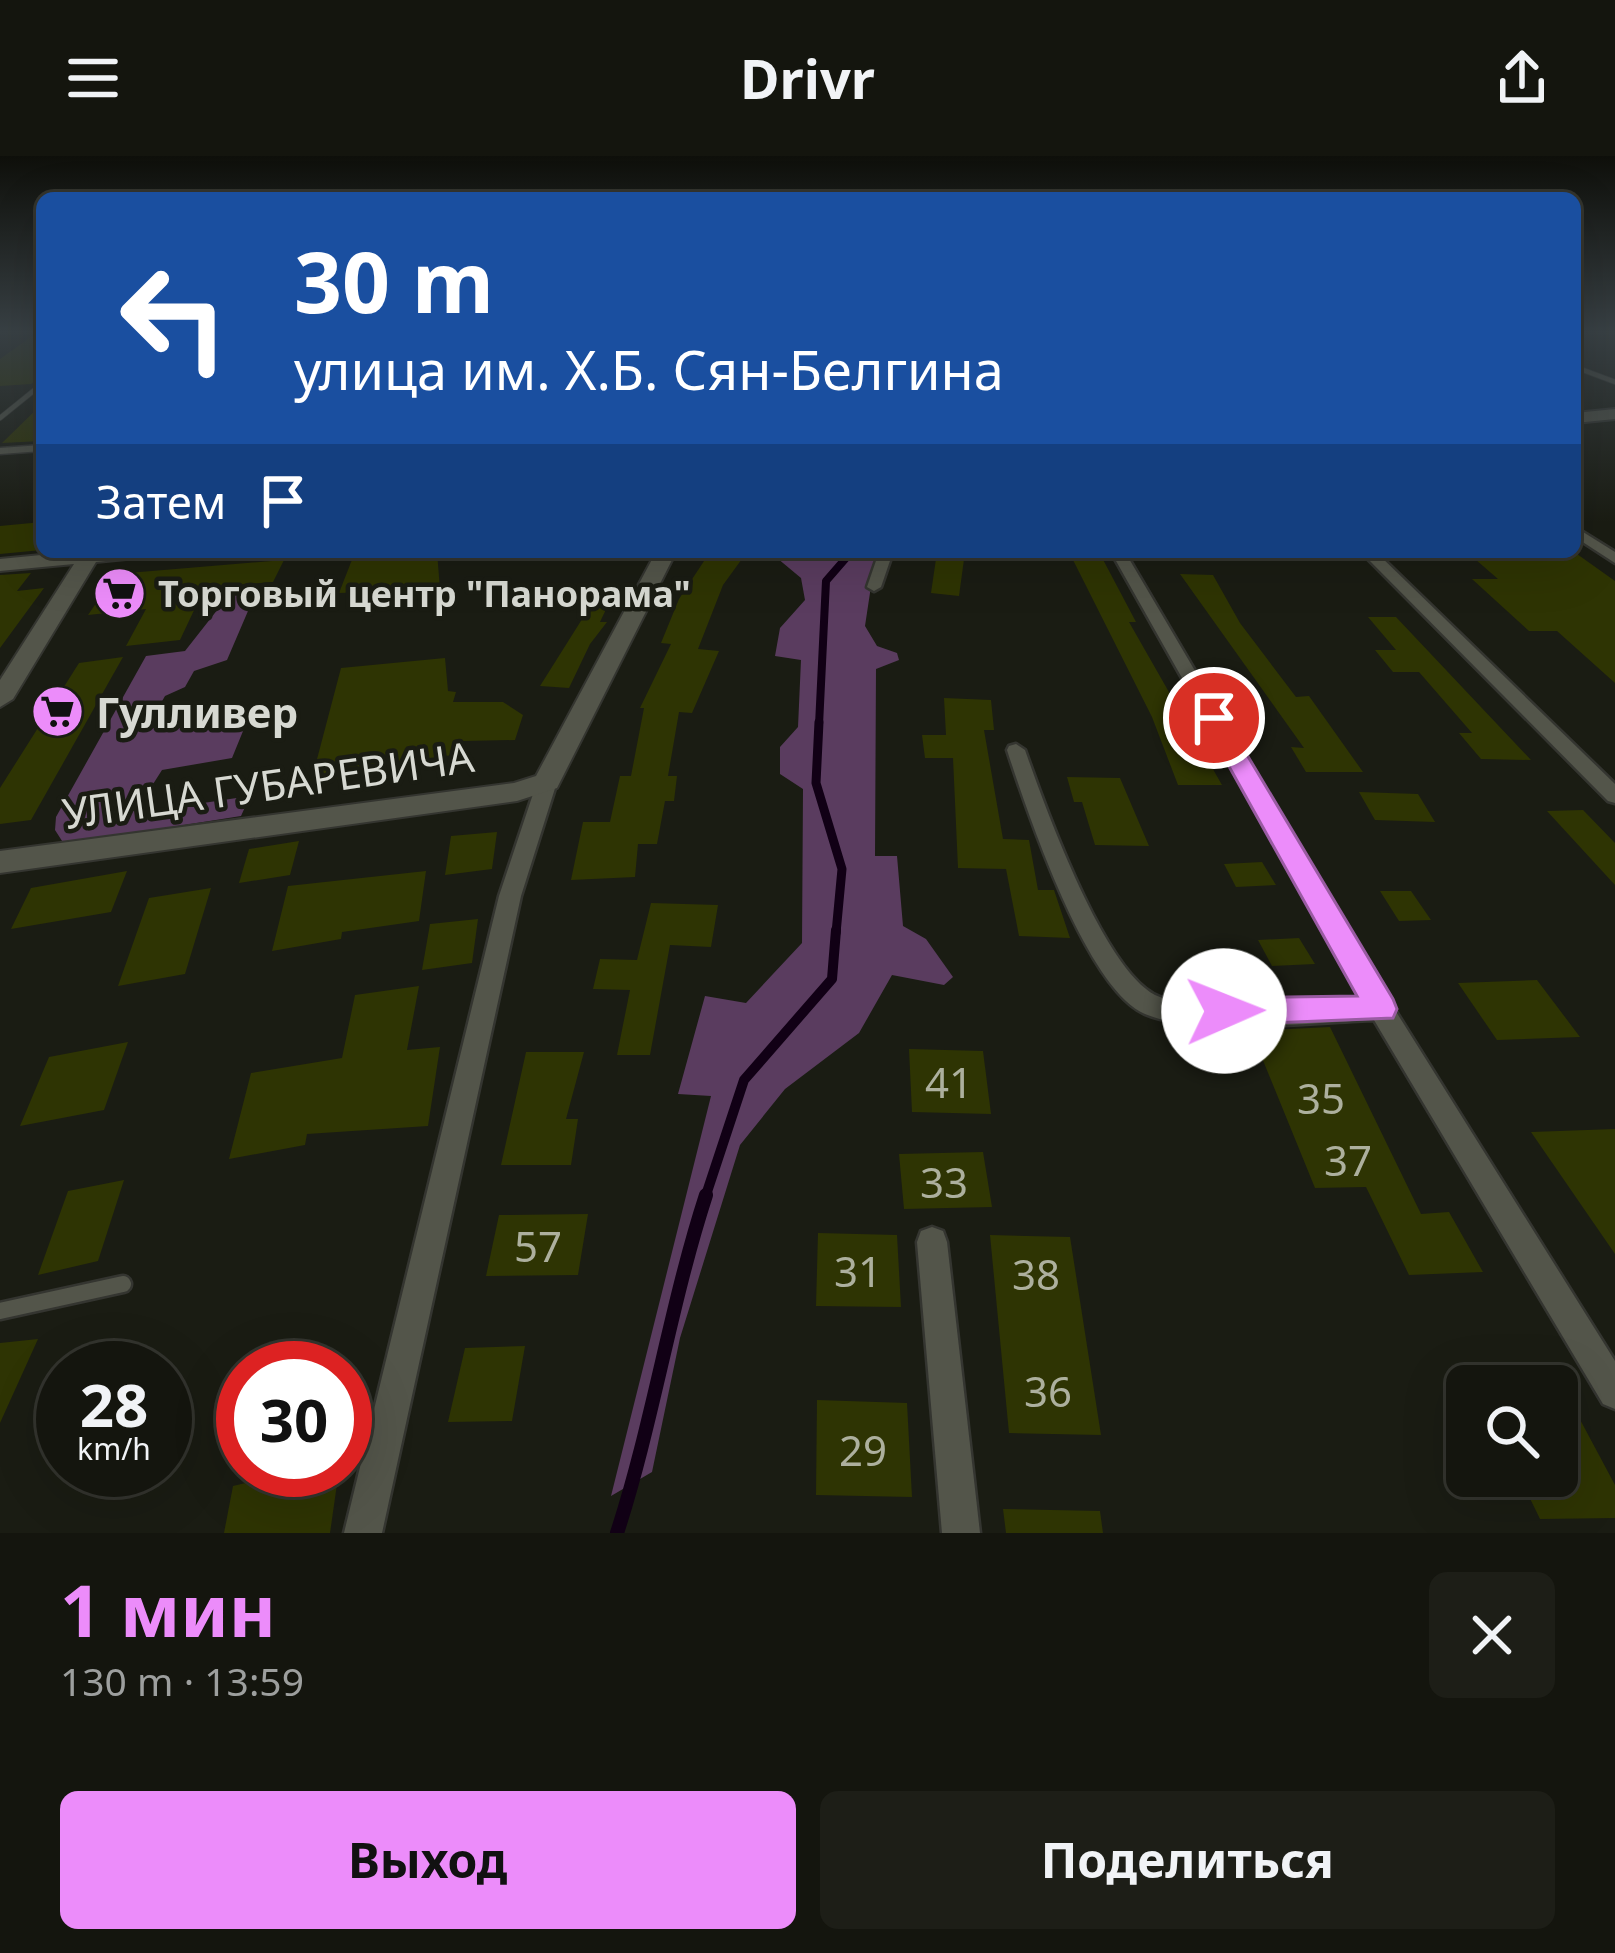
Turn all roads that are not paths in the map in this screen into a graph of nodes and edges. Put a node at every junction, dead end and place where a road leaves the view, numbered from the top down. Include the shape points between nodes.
1 (28, 394) edge
2 (1611, 417) edge
3 (0, 418) edge
4 (1581, 418) edge
5 (36, 448) edge
6 (0, 451) edge
7 (1581, 535) edge
8 (58, 558) edge
9 (88, 558) edge
10 (663, 558) edge
11 (884, 558) edge
12 (1121, 558) edge
13 (1374, 558) edge
14 (1615, 560) edge
15 (0, 565) edge
16 (874, 587) dead end
17 (0, 699) edge
18 (1016, 750) dead end
19 (547, 782) junction
20 (1615, 796) edge
21 (0, 862) edge
22 (1381, 1009) junction
23 (932, 1242) dead end
24 (123, 1284) dead end
25 (0, 1311) edge
26 (1615, 1392) edge
27 (362, 1533) edge
28 (962, 1533) edge

1 - 3 lane
2 - 4 street
5 - 6 lane
7 - 14 street
8 - 15 street
9 - 17 street
10 - 19 street
11 - 16 street
12 - 22 street
13 - 20 street
18 - 22 street via 1043,832 1123,986 1147,1005 1184,1012
19 - 21 street, УЛИЦА ГУБАРЕВИЧА
19 - 27 street via 510,896
22 - 26 street
23 - 28 street
24 - 25 lane

